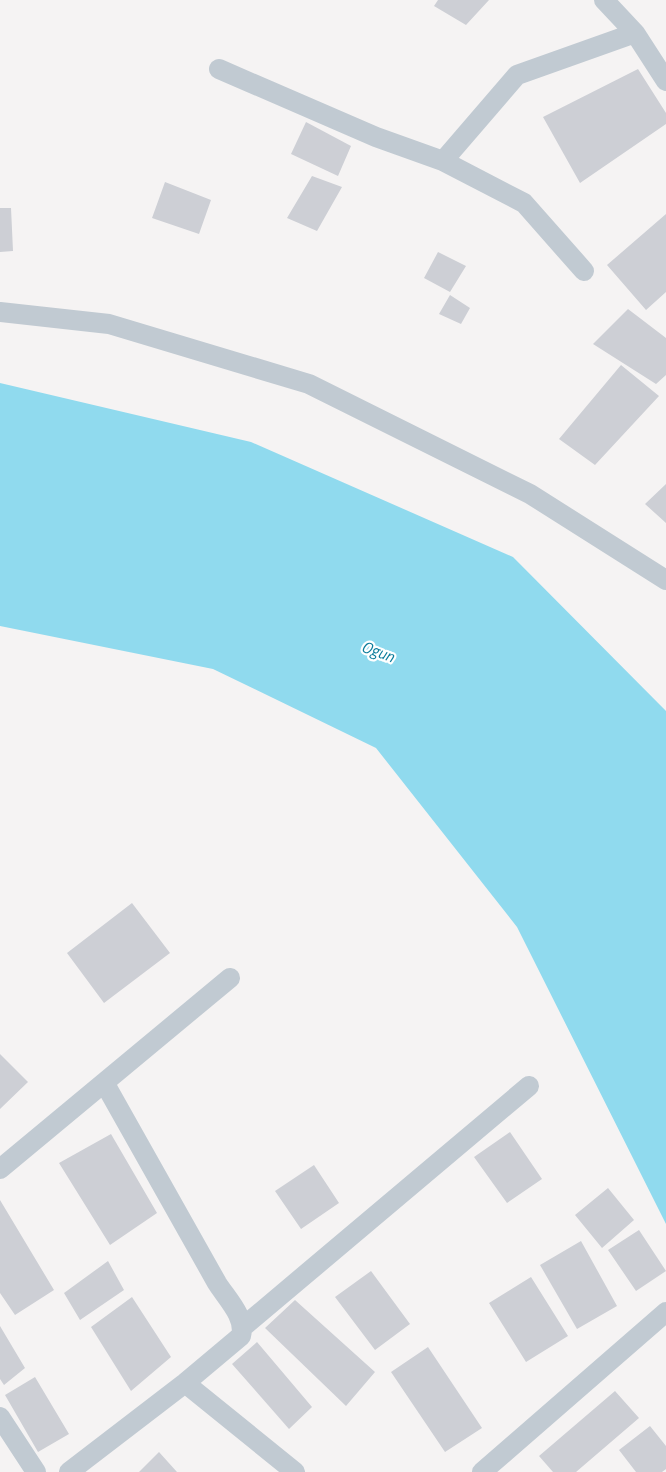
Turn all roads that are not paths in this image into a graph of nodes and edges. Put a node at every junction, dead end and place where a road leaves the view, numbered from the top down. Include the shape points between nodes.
1 (604, 0) edge
2 (635, 33) junction
3 (219, 69) dead end
4 (666, 81) edge
5 (443, 161) junction
6 (584, 271) dead end
7 (0, 312) edge
8 (666, 580) edge
9 (230, 978) dead end
10 (105, 1084) junction
11 (529, 1086) dead end
12 (0, 1169) edge
13 (666, 1312) edge
14 (243, 1327) junction
15 (185, 1383) junction
16 (0, 1417) edge
17 (502, 1465) edge
18 (36, 1472) edge
19 (69, 1472) edge
20 (295, 1472) edge
21 (482, 1472) edge

1 - 2 street
2 - 4 street
2 - 5 street via 516,75
3 - 5 street via 376,137
5 - 6 street via 524,203
7 - 8 street via 109,324 309,384 530,494
9 - 10 street
10 - 12 street
10 - 14 street
11 - 14 street
13 - 17 street
14 - 15 street via 241,1336
15 - 19 street
15 - 20 street
16 - 18 street
17 - 21 street

